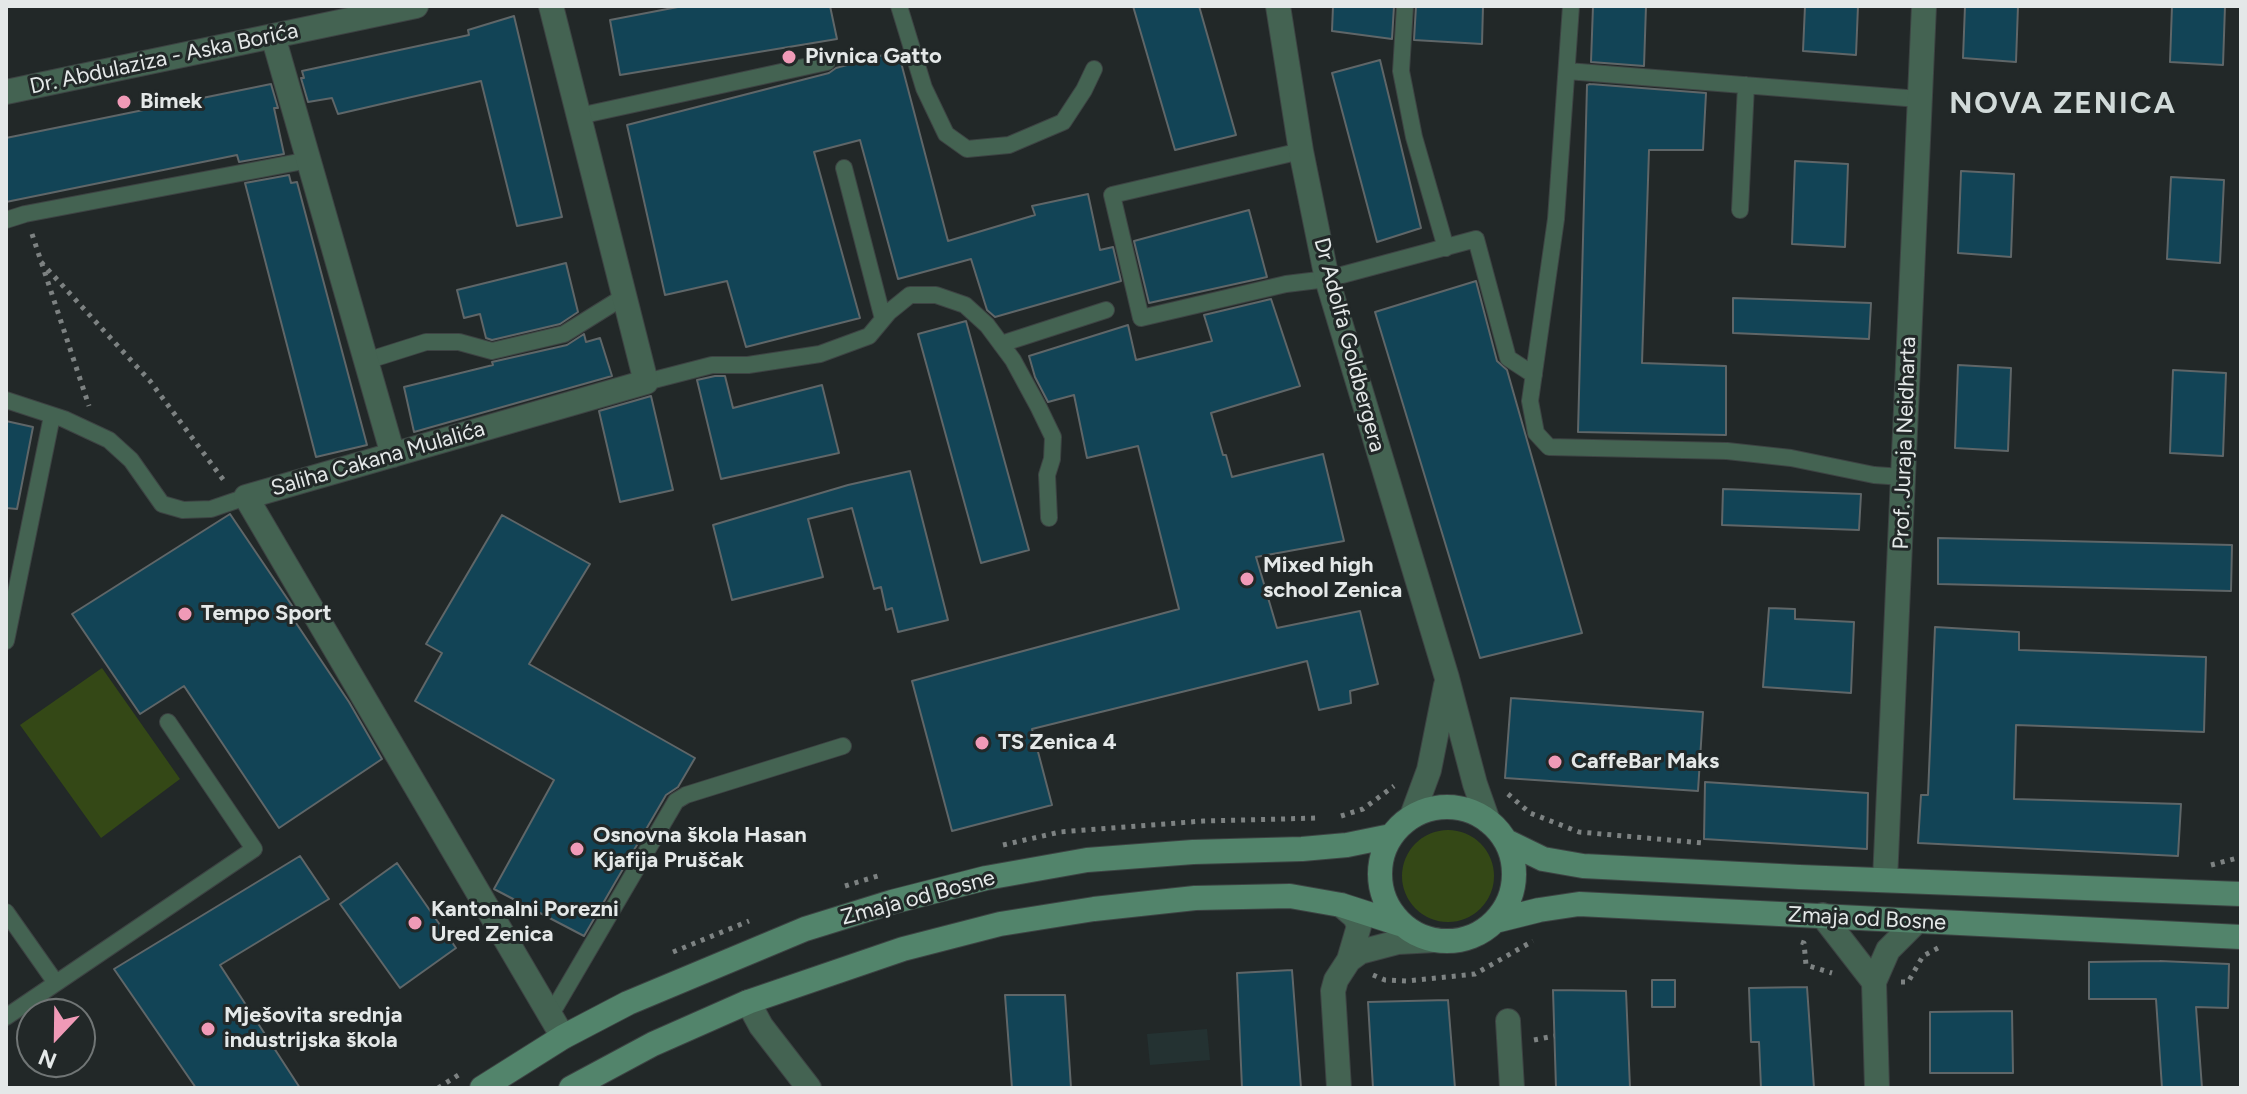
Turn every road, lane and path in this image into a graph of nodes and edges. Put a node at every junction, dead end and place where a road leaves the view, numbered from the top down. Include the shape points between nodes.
1 (416, 6) edge
2 (551, 6) edge
3 (899, 6) edge
4 (1278, 6) edge
5 (1405, 6) edge
6 (1571, 6) edge
7 (1924, 6) edge
8 (273, 36) junction
9 (827, 62) dead end
10 (1094, 69) dead end
11 (1567, 71) junction
12 (1746, 85) junction
13 (6, 92) edge
14 (1919, 99) junction
15 (579, 116) junction
16 (1301, 151) junction
17 (309, 160) junction
18 (844, 168) dead end
19 (1740, 210) dead end
20 (25, 214) junction
21 (6, 220) edge
22 (1446, 248) junction
23 (41, 262) junction
24 (1327, 279) junction
25 (625, 296) junction
26 (1106, 310) dead end
27 (883, 319) junction
28 (1001, 344) junction
29 (366, 361) junction
30 (1534, 375) junction
31 (646, 382) junction
32 (6, 400) edge
33 (52, 416) junction
34 (99, 435) junction
35 (393, 455) junction
36 (1903, 477) junction
37 (242, 498) junction
38 (1049, 518) dead end
39 (6, 641) edge
40 (1447, 678) junction
41 (168, 722) dead end
42 (843, 746) dead end
43 (1397, 783) dead end
44 (1505, 790) dead end
45 (1412, 816) junction
46 (1333, 817) dead end
47 (1321, 818) dead end
48 (1488, 821) junction
49 (1391, 836) junction
50 (1506, 841) junction
51 (1706, 843) dead end
52 (1000, 846) dead end
53 (2241, 857) edge
54 (2208, 866) dead end
55 (894, 873) dead end
56 (2241, 878) edge
57 (1885, 880) junction
58 (838, 888) dead end
59 (2230, 894) edge
60 (1341, 905) junction
61 (6, 912) edge
62 (1822, 915) junction
63 (758, 917) dead end
64 (1495, 921) junction
65 (1916, 922) junction
66 (1400, 924) junction
67 (2241, 937) edge
68 (1435, 940) junction
69 (666, 955) dead end
70 (1349, 960) junction
71 (1874, 982) junction
72 (56, 983) junction
73 (748, 1002) junction
74 (550, 1016) junction
75 (6, 1017) edge
76 (1508, 1021) dead end
77 (563, 1037) junction
78 (474, 1079) edge
79 (438, 1088) edge
80 (571, 1088) edge
81 (809, 1088) edge
82 (1339, 1088) edge
83 (1512, 1088) edge
84 (1877, 1088) edge

1 - 8 street, Dr. Abdulaziza - Aska Borića
2 - 15 street
3 - 10 lane via 924,88 946,134 967,149 1009,145 1063,122
4 - 16 street, Dr Adolfa Goldbergera
5 - 22 lane via 1401,71
6 - 11 lane
7 - 14 street, Prof. Juraja Neidharta
8 - 13 street, Dr. Abdulaziza - Aska Borića
8 - 17 street
9 - 15 lane
11 - 12 lane
11 - 30 lane via 1556,219
12 - 14 lane
12 - 19 lane
14 - 36 street, Prof. Juraja Neidharta
15 - 25 street
16 - 24 street, Dr Adolfa Goldbergera
16 - 24 lane via 1112,195 1141,318
17 - 20 lane
17 - 29 street
18 - 27 lane
20 - 21 lane
20 - 23 path
22 - 24 lane
22 - 30 lane via 1476,239 1508,358
23 - 34 path
23 - 37 path via 150,381
24 - 40 street, Dr Adolfa Goldbergera
25 - 29 lane via 564,334 492,351 459,342 426,342
25 - 31 street
26 - 28 lane
27 - 28 lane via 910,295 936,295 965,305
27 - 31 lane via 869,336 820,354 712,365
28 - 38 lane via 1053,437 1047,475
29 - 35 street
30 - 36 lane via 1530,401 1536,433 1549,447 1727,451
31 - 35 street, Saliha Cakana Mulalića
32 - 33 lane
33 - 34 lane
33 - 39 lane
34 - 37 lane via 131,460 162,504 211,509
35 - 37 street, Saliha Cakana Mulalića
36 - 57 street, Prof. Juraja Neidharta
37 - 74 street, Saliha Cakana Mulalića
40 - 45 street, Dr Adolfa Goldbergera via 1429,770
40 - 48 street, Dr Adolfa Goldbergera
41 - 72 lane via 254,849
42 - 74 lane via 676,801
43 - 46 path via 1363,809
44 - 51 path via 1530,813 1579,832
45 - 48 main road, Zmaja od Bosne via 1451,807
45 - 49 main road
47 - 52 path via 1060,832
48 - 50 main road, Zmaja od Bosne
49 - 66 main road via 1379,872 1388,909
49 - 77 main road, Zmaja od Bosne via 1302,849 1087,860 986,878 792,934 628,1003
50 - 57 main road, Zmaja od Bosne via 1543,859 1583,866
50 - 64 main road via 1512,892
53 - 54 path
55 - 58 path
56 - 59 street
57 - 59 main road, Zmaja od Bosne
60 - 66 main road, Zmaja od Bosne
60 - 70 street via 1359,926
60 - 73 main road, Zmaja od Bosne via 1290,896 1195,898 1094,909 903,949
61 - 72 lane
62 - 64 main road, Zmaja od Bosne via 1579,904
62 - 65 main road, Zmaja od Bosne
62 - 71 street
63 - 69 path
64 - 68 main road, Zmaja od Bosne via 1461,940
65 - 67 main road, Zmaja od Bosne
65 - 71 street via 1888,950
66 - 68 main road, Zmaja od Bosne
68 - 70 street via 1398,942
70 - 82 street via 1333,991
71 - 84 street
72 - 75 lane
73 - 80 main road, Zmaja od Bosne
73 - 81 street
74 - 77 street, Saliha Cakana Mulalića
76 - 83 street
77 - 78 main road, Zmaja od Bosne
78 - 79 path

